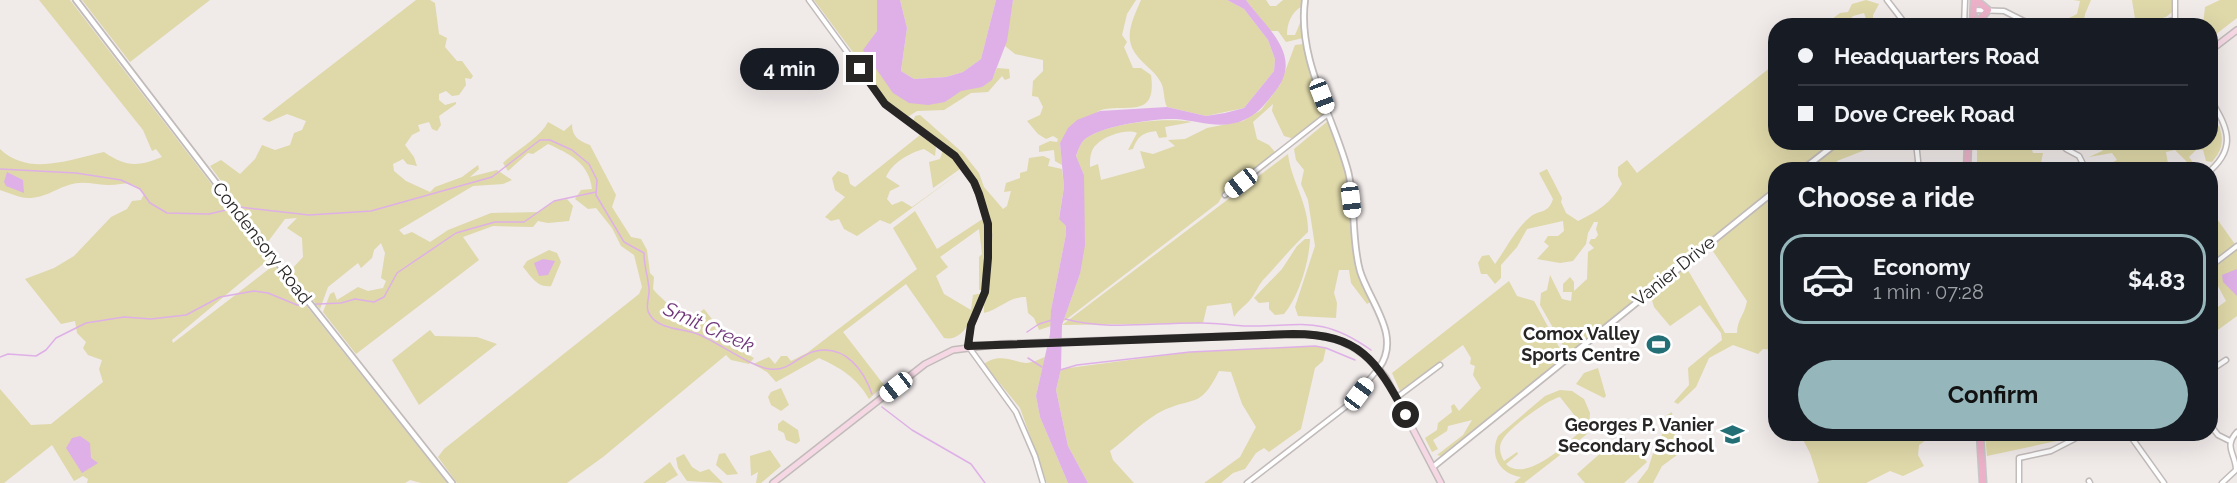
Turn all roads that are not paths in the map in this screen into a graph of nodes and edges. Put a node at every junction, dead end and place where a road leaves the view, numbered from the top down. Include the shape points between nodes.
1 (76, 0) edge
2 (809, 0) edge
3 (1305, 0) edge
4 (1887, 0) edge
5 (1965, 0) edge
6 (1975, 0) edge
7 (2175, 0) edge
8 (1973, 10) junction
9 (1988, 10) junction
10 (1901, 18) edge
11 (1964, 18) edge
12 (1974, 18) edge
13 (1981, 18) edge
14 (2018, 18) edge
15 (2175, 18) edge
16 (2237, 30) edge
17 (2218, 45) edge
18 (2218, 112) edge
19 (1329, 114) junction
20 (1828, 150) edge
21 (2068, 150) edge
22 (1812, 162) edge
23 (2082, 162) edge
24 (2218, 163) edge
25 (1225, 195) dead end
26 (1768, 196) edge
27 (2237, 246) edge
28 (2218, 261) edge
29 (968, 346) junction
30 (2226, 360) dead end
31 (1440, 365) dead end
32 (2218, 365) edge
33 (1379, 368) junction
34 (1396, 398) junction
35 (2237, 432) edge
36 (2218, 435) edge
37 (1980, 441) edge
38 (2070, 441) edge
39 (2134, 441) edge
40 (2230, 441) junction
41 (1433, 467) junction
42 (2237, 470) edge
43 (452, 483) edge
44 (773, 483) edge
45 (1043, 483) edge
46 (1247, 483) edge
47 (1442, 483) edge
48 (1983, 483) edge
49 (2019, 483) edge
50 (2164, 483) edge
51 (2222, 483) edge

1 - 43 street, Condensory Road
2 - 29 street via 885,104 955,156 974,182 989,235 985,292 971,325
3 - 19 street via 1305,44
4 - 10 street
5 - 11 street
6 - 8 main road
6 - 9 main road
7 - 15 street
8 - 9 street
8 - 12 main road
9 - 13 main road
9 - 14 street via 2004,11
16 - 17 main road
18 - 24 street via 2230,140
19 - 25 street
19 - 33 street via 1348,174 1360,272 1388,337 1386,357
20 - 22 street
21 - 23 street
26 - 41 street, Vanier Drive
27 - 28 street
29 - 33 main road via 1327,335 1353,347
29 - 44 main road via 925,364
29 - 45 street via 1016,412
30 - 32 street
31 - 34 street
33 - 34 main road
33 - 46 street via 1348,405
34 - 41 main road
35 - 40 street
36 - 40 street
37 - 48 main road
38 - 49 street via 2051,451 2019,458
39 - 50 street
40 - 42 street via 2229,451
41 - 47 main road
42 - 51 street

